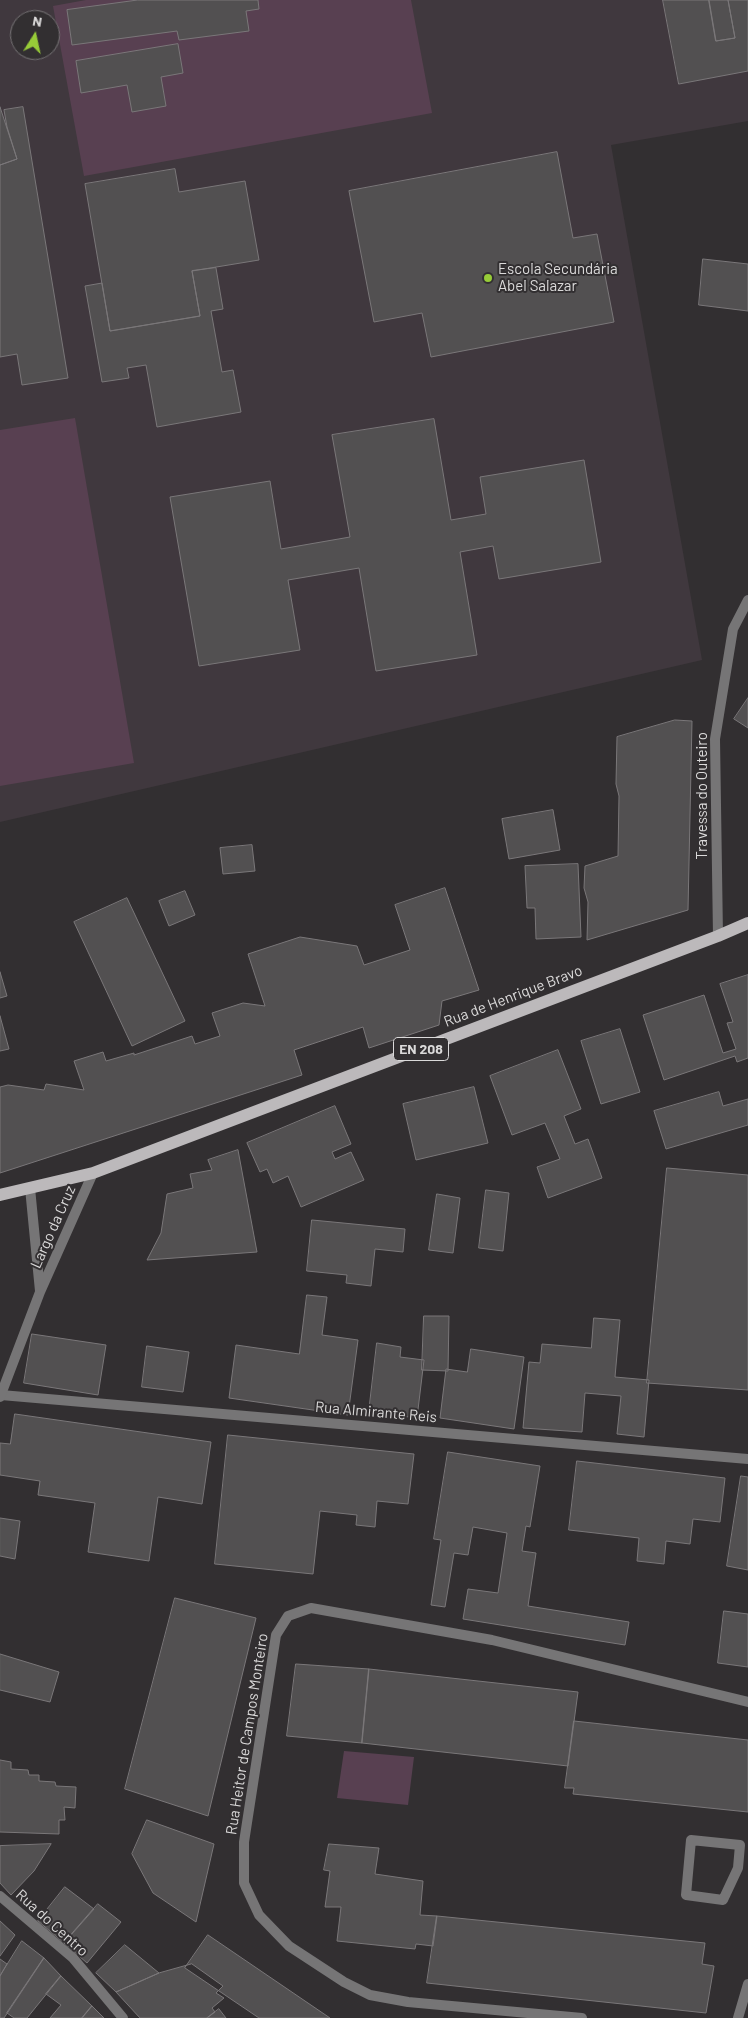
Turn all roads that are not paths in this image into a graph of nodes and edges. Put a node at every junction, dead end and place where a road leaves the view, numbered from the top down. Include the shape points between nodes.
1 (748, 600) edge
2 (748, 923) edge
3 (718, 936) junction
4 (93, 1174) junction
5 (30, 1188) junction
6 (0, 1195) edge
7 (40, 1292) junction
8 (0, 1396) edge
9 (748, 1459) edge
10 (748, 1702) edge
11 (738, 1868) junction
12 (748, 1873) edge
13 (0, 1896) edge
14 (748, 1984) edge
15 (123, 2018) edge
16 (582, 2018) edge
17 (738, 2018) edge

1 - 3 street, Travessa do Outeiro via 733,629 715,739
2 - 3 main road, Rua de Henrique Bravo / EN 208
3 - 4 main road, Rua de Henrique Bravo / EN 208
4 - 5 main road, EN 208
4 - 7 street, Largo da Cruz
5 - 6 main road, EN 208
5 - 7 street, Largo da Cruz
7 - 8 street, Largo da Cruz
8 - 9 street, Rua Almirante Reis
10 - 16 street, Rua Heitor de Campos Monteiro via 492,1640 311,1608 288,1616 276,1635 244,1842 244,1883 259,1915 289,1946 370,1995 408,2002
11 - 11 street via 740,1845 691,1840 686,1895 723,1900
11 - 12 street
13 - 15 street, Rua do Centro via 72,1958
14 - 17 street

